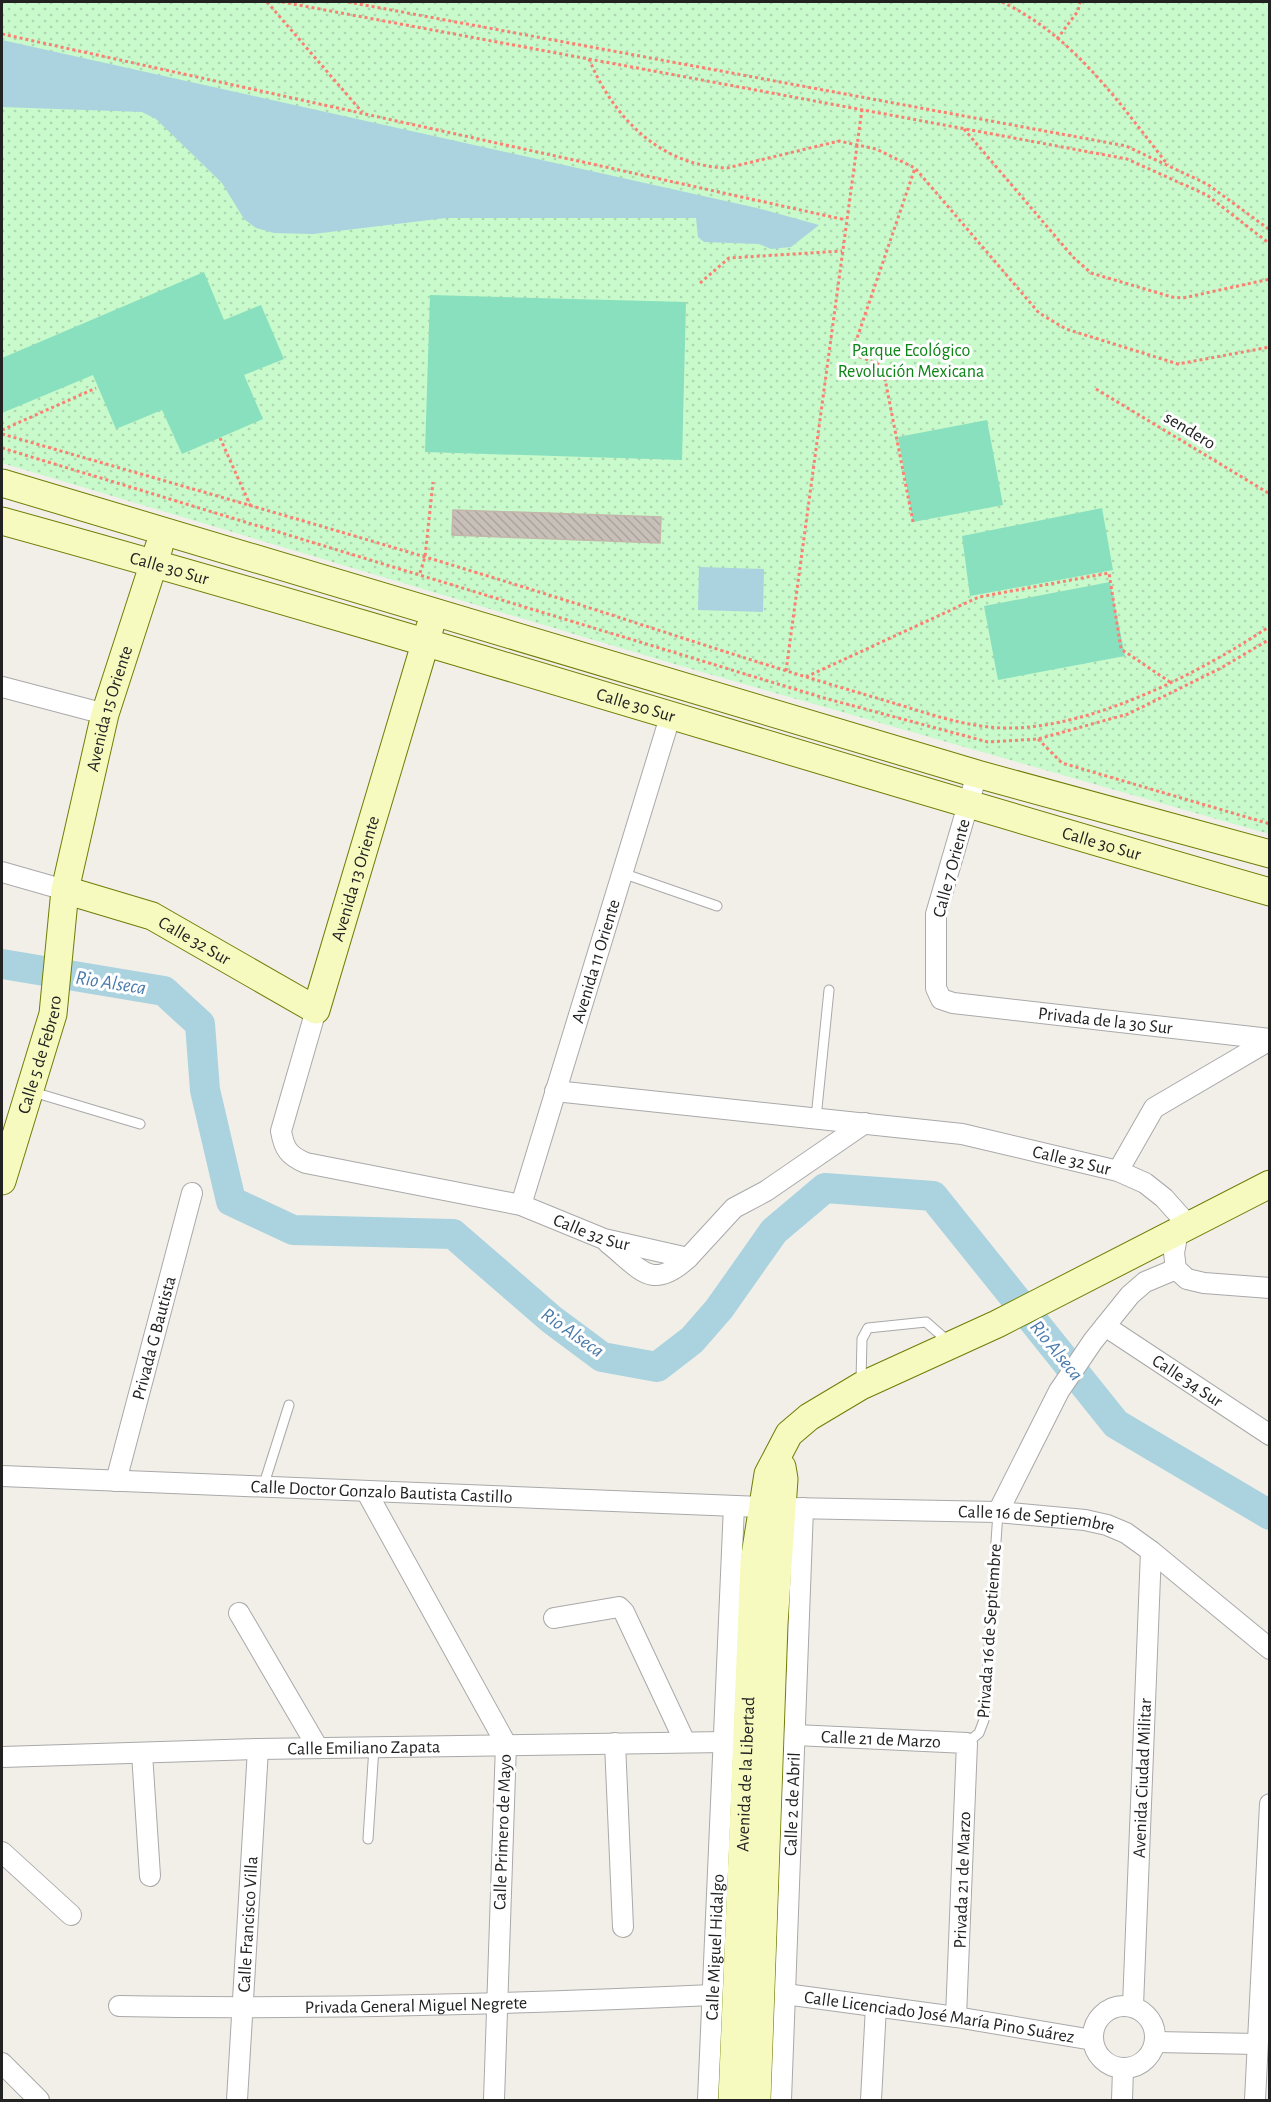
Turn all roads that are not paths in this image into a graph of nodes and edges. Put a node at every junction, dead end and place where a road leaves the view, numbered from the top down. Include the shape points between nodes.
1 (2, 483) edge
2 (2, 521) edge
3 (164, 530) junction
4 (154, 563) junction
5 (435, 611) junction
6 (426, 644) junction
7 (2, 687) edge
8 (105, 714) junction
9 (670, 717) junction
10 (977, 774) junction
11 (968, 806) junction
12 (1269, 854) edge
13 (2, 872) edge
14 (622, 873) junction
15 (65, 890) junction
16 (1269, 892) edge
17 (717, 906) dead end
18 (829, 990) dead end
19 (941, 999) joint
20 (316, 1010) junction
21 (1269, 1039) edge
22 (29, 1090) junction
23 (555, 1091) junction
24 (816, 1118) junction
25 (865, 1123) junction
26 (140, 1124) dead end
27 (283, 1146) joint
28 (1118, 1171) junction
29 (2, 1181) edge
30 (1269, 1184) edge
31 (192, 1193) dead end
32 (521, 1205) junction
33 (1183, 1228) junction
34 (1117, 1263) junction
35 (1176, 1269) junction
36 (1269, 1288) edge
37 (1130, 1295) junction
38 (1099, 1334) junction
39 (952, 1344) junction
40 (861, 1386) junction
41 (289, 1405) dead end
42 (1269, 1435) edge
43 (2, 1476) edge
44 (116, 1481) junction
45 (263, 1487) junction
46 (366, 1491) junction
47 (734, 1506) junction
48 (781, 1508) junction
49 (998, 1512) junction
50 (1151, 1551) junction
51 (238, 1613) dead end
52 (554, 1618) dead end
53 (763, 1624) junction
54 (1269, 1649) edge
55 (795, 1735) junction
56 (685, 1742) junction
57 (725, 1742) junction
58 (615, 1743) junction
59 (967, 1743) junction
60 (506, 1744) junction
61 (374, 1747) junction
62 (318, 1748) junction
63 (258, 1749) junction
64 (142, 1753) junction
65 (2, 1757) edge
66 (1269, 1804) edge
67 (368, 1839) dead end
68 (2, 1852) edge
69 (150, 1876) dead end
70 (71, 1915) dead end
71 (1266, 1926) edge
72 (623, 1927) dead end
73 (785, 1994) junction
74 (712, 1995) junction
75 (496, 2004) junction
76 (119, 2006) dead end
77 (876, 2006) junction
78 (1133, 2006) junction
79 (243, 2008) junction
80 (956, 2017) junction
81 (1092, 2040) junction
82 (1156, 2042) junction
83 (1257, 2044) junction
84 (2, 2063) edge
85 (1123, 2069) junction
86 (39, 2100) edge
87 (237, 2100) edge
88 (494, 2100) edge
89 (708, 2100) edge
90 (732, 2100) edge
91 (757, 2100) edge
92 (781, 2100) edge
93 (871, 2100) edge
94 (1122, 2100) edge
95 (1255, 2100) edge

1 - 3 main road, Calle 30 Sur
2 - 4 main road, Calle 30 Sur
3 - 4 main road, Avenida 15 Oriente
3 - 5 main road, Calle 30 Sur
4 - 6 main road, Calle 30 Sur
4 - 8 main road, Avenida 15 Oriente
5 - 6 main road, Avenida 13 Oriente
5 - 10 main road, Calle 30 Sur
6 - 9 main road, Calle 30 Sur
6 - 20 main road, Avenida 13 Oriente
7 - 8 street
8 - 15 main road, Avenida 15 Oriente
9 - 11 main road, Calle 30 Sur
9 - 14 street, Avenida 11 Oriente
10 - 11 street, Calle 7 Oriente
10 - 12 main road, Calle 30 Sur
11 - 16 main road, Calle 30 Sur
11 - 19 street, Calle 7 Oriente via 936,914 936,988
13 - 15 street
14 - 17 lane
14 - 23 street, Avenida 11 Oriente
15 - 20 main road, Calle 32 Sur via 152,916
15 - 22 main road, Calle 5 de Febrero via 53,1014
18 - 24 lane
19 - 21 street, Privada de la 30 Sur
20 - 27 street, Avenida 13 Oriente via 281,1131
21 - 28 street via 1154,1108
22 - 26 lane
22 - 29 main road, Calle 5 de Febrero
23 - 24 street, Calle 32 Sur
23 - 32 street, Avenida 11 Oriente
24 - 25 street, Calle 32 Sur
25 - 28 street, Calle 32 Sur via 962,1134
25 - 32 street, Calle 32 Sur via 734,1209 688,1258 604,1239
27 - 32 street, Calle 32 Sur via 292,1157 306,1163
28 - 33 street, Calle 32 Sur via 1164,1198
30 - 33 main road, Avenida de la Libertad
31 - 44 street, Privada G Bautista
33 - 34 main road, Avenida de la Libertad
33 - 35 street via 1174,1253
34 - 37 street via 1130,1277
34 - 39 main road, Avenida de la Libertad
35 - 36 street via 1187,1279 1204,1283
35 - 37 street via 1158,1275
37 - 38 street
38 - 42 street, Calle 34 Sur
38 - 49 street via 1059,1391
39 - 40 main road, Avenida de la Libertad
39 - 40 lane via 926,1322 868,1328 862,1339
40 - 48 main road, Avenida de la Libertad via 809,1417 789,1434 779,1453 784,1479
41 - 45 lane
43 - 44 street, Calle Doctor Gonzalo Bautista Castillo
44 - 45 street, Calle Doctor Gonzalo Bautista Castillo
45 - 46 street, Calle Doctor Gonzalo Bautista Castillo
46 - 47 street, Calle Doctor Gonzalo Bautista Castillo
46 - 60 street, Calle Primero de Mayo
47 - 48 street, Calle Doctor Gonzalo Bautista Castillo
47 - 57 street, Calle Miguel Hidalgo
48 - 49 street, Calle 16 de Septiembre
48 - 53 main road, Avenida de la Libertad
48 - 55 street, Calle 2 de Abril
49 - 50 street, Calle 16 de Septiembre via 1107,1525
49 - 59 lane, Privada 16 de Septiembre via 984,1720 979,1733
50 - 54 street, Calle 16 de Septiembre
50 - 78 street, Avenida Ciudad Militar
51 - 62 street
52 - 56 street via 619,1607
53 - 90 main road, Avenida de la Libertad
53 - 91 main road, Avenida de la Libertad
55 - 59 street, Calle 21 de Marzo
55 - 73 street, Calle 2 de Abril
56 - 57 street, Calle Emiliano Zapata
56 - 58 street, Calle Emiliano Zapata
57 - 74 street, Calle Miguel Hidalgo
58 - 60 street, Calle Emiliano Zapata
58 - 72 street
59 - 80 street, Privada 21 de Marzo
60 - 61 street, Calle Emiliano Zapata
60 - 75 street, Calle Primero de Mayo
61 - 62 street, Calle Emiliano Zapata
61 - 67 lane
62 - 63 street, Calle Emiliano Zapata
63 - 64 street, Calle Emiliano Zapata
63 - 79 street, Calle Francisco Villa
64 - 65 street, Calle Emiliano Zapata
64 - 69 street
66 - 71 street
68 - 70 street
71 - 83 street
73 - 77 street, Calle Licenciado José María Pino Suárez
73 - 92 street, Calle 2 de Abril
74 - 75 street, Privada General Miguel Negrete
74 - 89 street, Calle Miguel Hidalgo
75 - 79 street, Privada General Miguel Negrete
75 - 88 street, Calle Primero de Mayo
76 - 79 street, Privada General Miguel Negrete
77 - 80 street, Calle Licenciado José María Pino Suárez
77 - 93 street
78 - 81 street via 1118,2006 1104,2012 1095,2025
78 - 82 street via 1146,2014 1155,2027
79 - 87 street, Calle Francisco Villa
80 - 81 street, Calle Licenciado José María Pino Suárez
81 - 85 street via 1108,2065
82 - 83 street
82 - 85 street via 1150,2056 1138,2066
83 - 95 street
84 - 86 street
85 - 94 street

